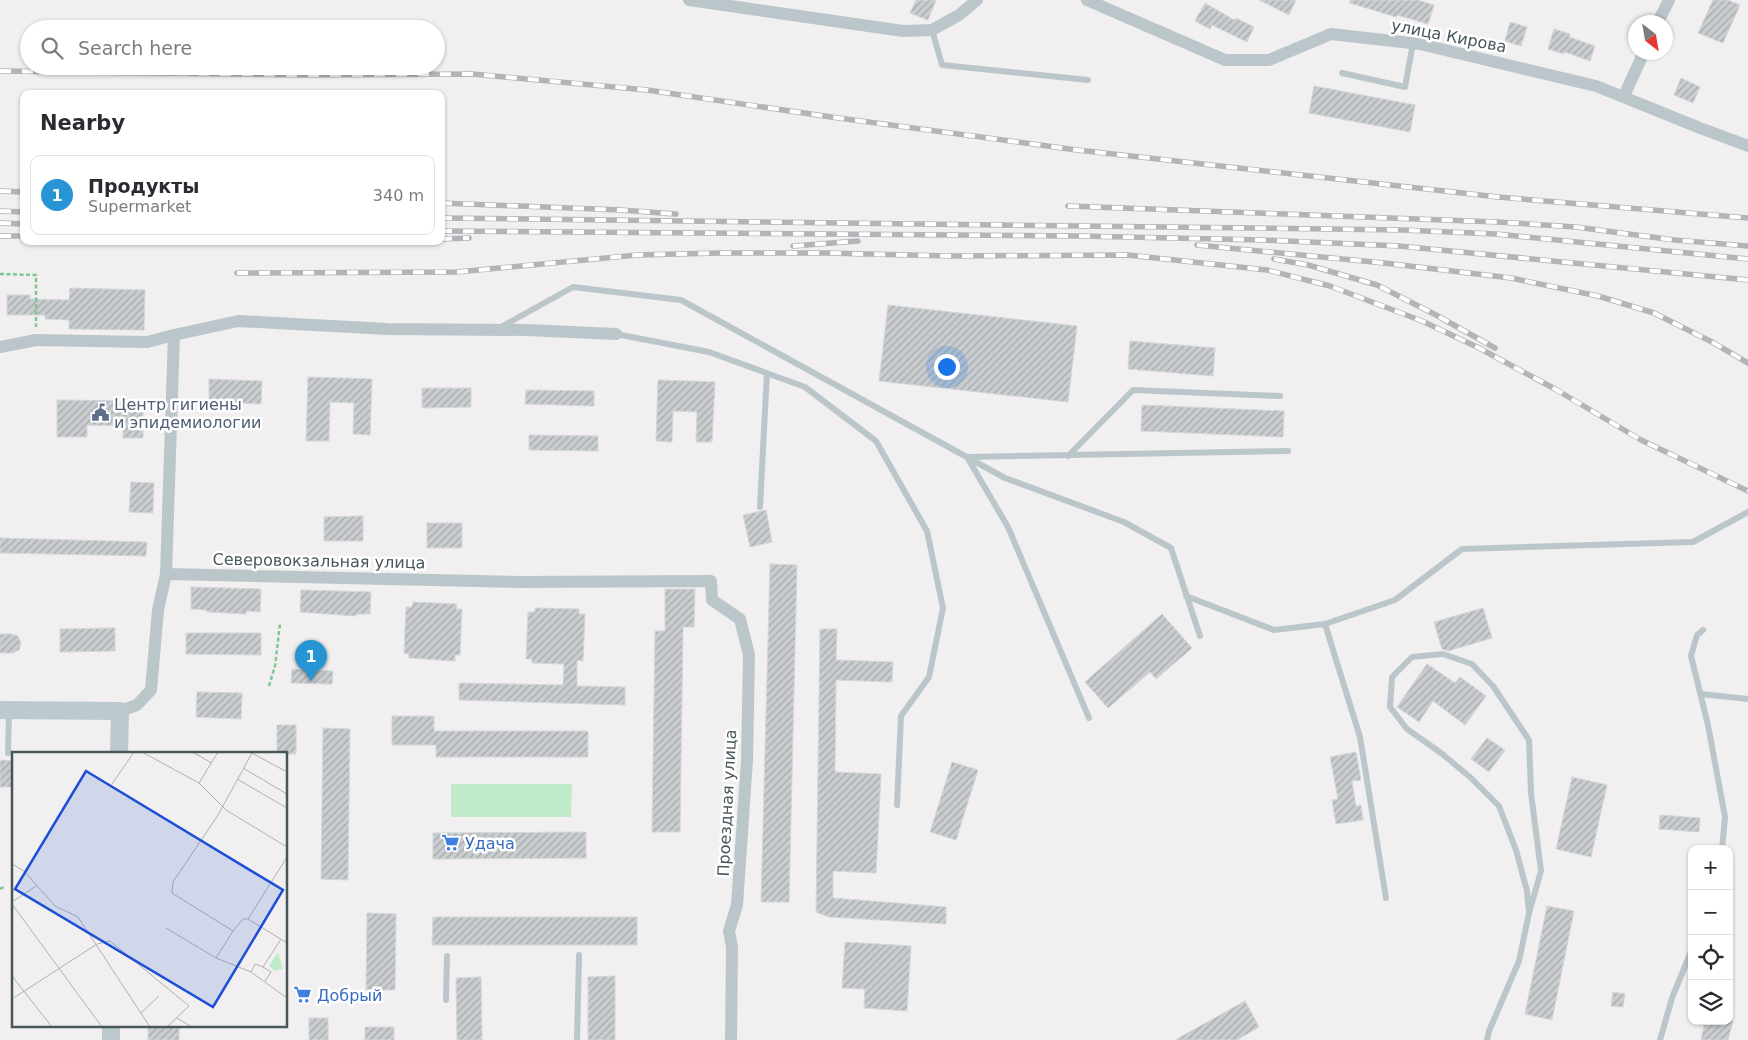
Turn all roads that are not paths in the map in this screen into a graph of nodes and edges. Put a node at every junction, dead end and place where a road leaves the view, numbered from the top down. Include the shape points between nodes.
1 (689, 0) edge
2 (977, 0) edge
3 (1087, 0) edge
4 (1669, 0) edge
5 (1662, 15) edge
6 (932, 30) junction
7 (1413, 43) junction
8 (1640, 60) edge
9 (1342, 73) dead end
10 (1088, 80) dead end
11 (1624, 96) junction
12 (1748, 146) edge
13 (495, 330) junction
14 (616, 334) joint
15 (174, 335) junction
16 (0, 347) edge
17 (767, 373) junction
18 (1280, 396) dead end
19 (1288, 451) dead end
20 (1068, 456) junction
21 (967, 458) junction
22 (760, 507) dead end
23 (1748, 512) edge
24 (166, 574) junction
25 (711, 581) joint
26 (1186, 596) junction
27 (1325, 624) junction
28 (1703, 630) dead end
29 (1200, 636) dead end
30 (1700, 694) junction
31 (1748, 699) edge
32 (5, 711) edge
33 (120, 711) junction
34 (1089, 718) dead end
35 (119, 752) edge
36 (8, 753) dead end
37 (897, 805) dead end
38 (1722, 845) edge
39 (1386, 898) dead end
40 (1529, 913) junction
41 (579, 955) dead end
42 (447, 956) dead end
43 (1688, 959) edge
44 (446, 1000) dead end
45 (577, 1040) edge
46 (732, 1040) edge
47 (1486, 1040) edge
48 (1660, 1040) edge

1 - 6 street via 857,26 903,31
2 - 6 street
3 - 7 street, улица Кирова via 1225,60 1269,60 1331,34
4 - 5 street
6 - 10 lane via 942,64
7 - 9 lane via 1405,86
7 - 11 street, улица Кирова via 1596,86
8 - 11 street
11 - 12 street, улица Кирова
13 - 14 street
13 - 15 street via 387,329 238,321
13 - 21 lane via 573,287 680,300
14 - 17 lane via 709,352
15 - 16 street via 147,342 36,340
15 - 24 street
17 - 22 lane
17 - 37 lane via 805,387 876,441 927,531 943,608 928,677 901,716
18 - 20 lane via 1133,390
19 - 20 lane
20 - 21 lane
21 - 26 lane via 1006,478 1124,522 1171,548
21 - 34 lane via 1008,527
23 - 27 lane via 1693,542 1462,549 1395,600
24 - 25 street, Северовокзальная улица via 520,582
24 - 33 street via 158,610 150,690 137,705
25 - 46 street, Проездная улица via 712,600 740,619 749,655 747,760 737,905 729,931 732,947
26 - 27 lane via 1274,630
26 - 29 lane
27 - 39 lane via 1360,737
28 - 30 lane via 1697,635 1690,656
30 - 31 lane
30 - 38 lane via 1724,817
32 - 33 street
32 - 36 lane
33 - 35 street
40 - 40 lane via 1541,871 1531,793 1529,740 1493,686 1472,664 1443,654 1412,657 1392,678 1390,707 1407,729 1470,777 1499,806 1516,850
40 - 47 lane via 1519,961
41 - 45 lane
42 - 44 lane
43 - 48 lane

